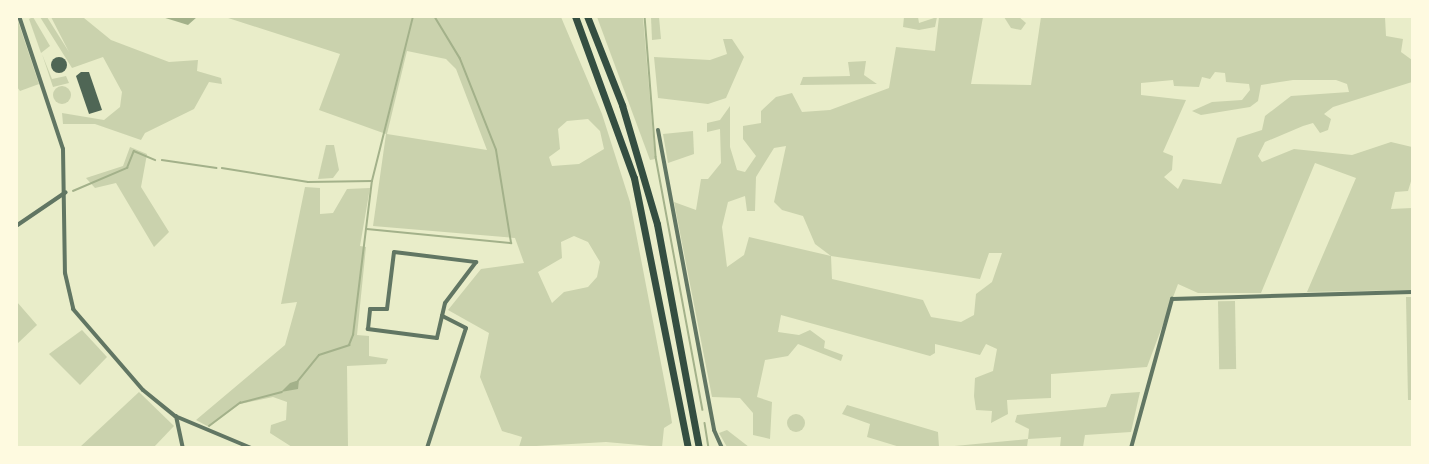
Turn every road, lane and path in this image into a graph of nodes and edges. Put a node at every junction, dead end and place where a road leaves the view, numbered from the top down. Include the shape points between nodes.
1 (20, 16) edge
2 (575, 16) edge
3 (586, 16) edge
4 (658, 130) dead end
5 (66, 192) junction
6 (16, 225) edge
7 (1413, 292) edge
8 (442, 316) junction
9 (175, 416) junction
10 (183, 447) edge
11 (251, 447) edge
12 (427, 447) edge
13 (603, 447) edge
14 (630, 447) edge
15 (688, 447) edge
16 (699, 447) edge
17 (722, 447) edge
18 (1131, 447) edge

1 - 5 street via 57,121
2 - 15 highway via 634,178
3 - 16 highway via 622,105 657,224
4 - 17 street via 714,430
5 - 6 street
5 - 9 street via 65,273 72,309 143,390
7 - 18 street via 1172,299
8 - 8 street via 445,303 476,262 394,252 387,309 370,309 368,329 437,338
8 - 12 street via 466,328
9 - 10 street
9 - 11 street
13 - 14 street

